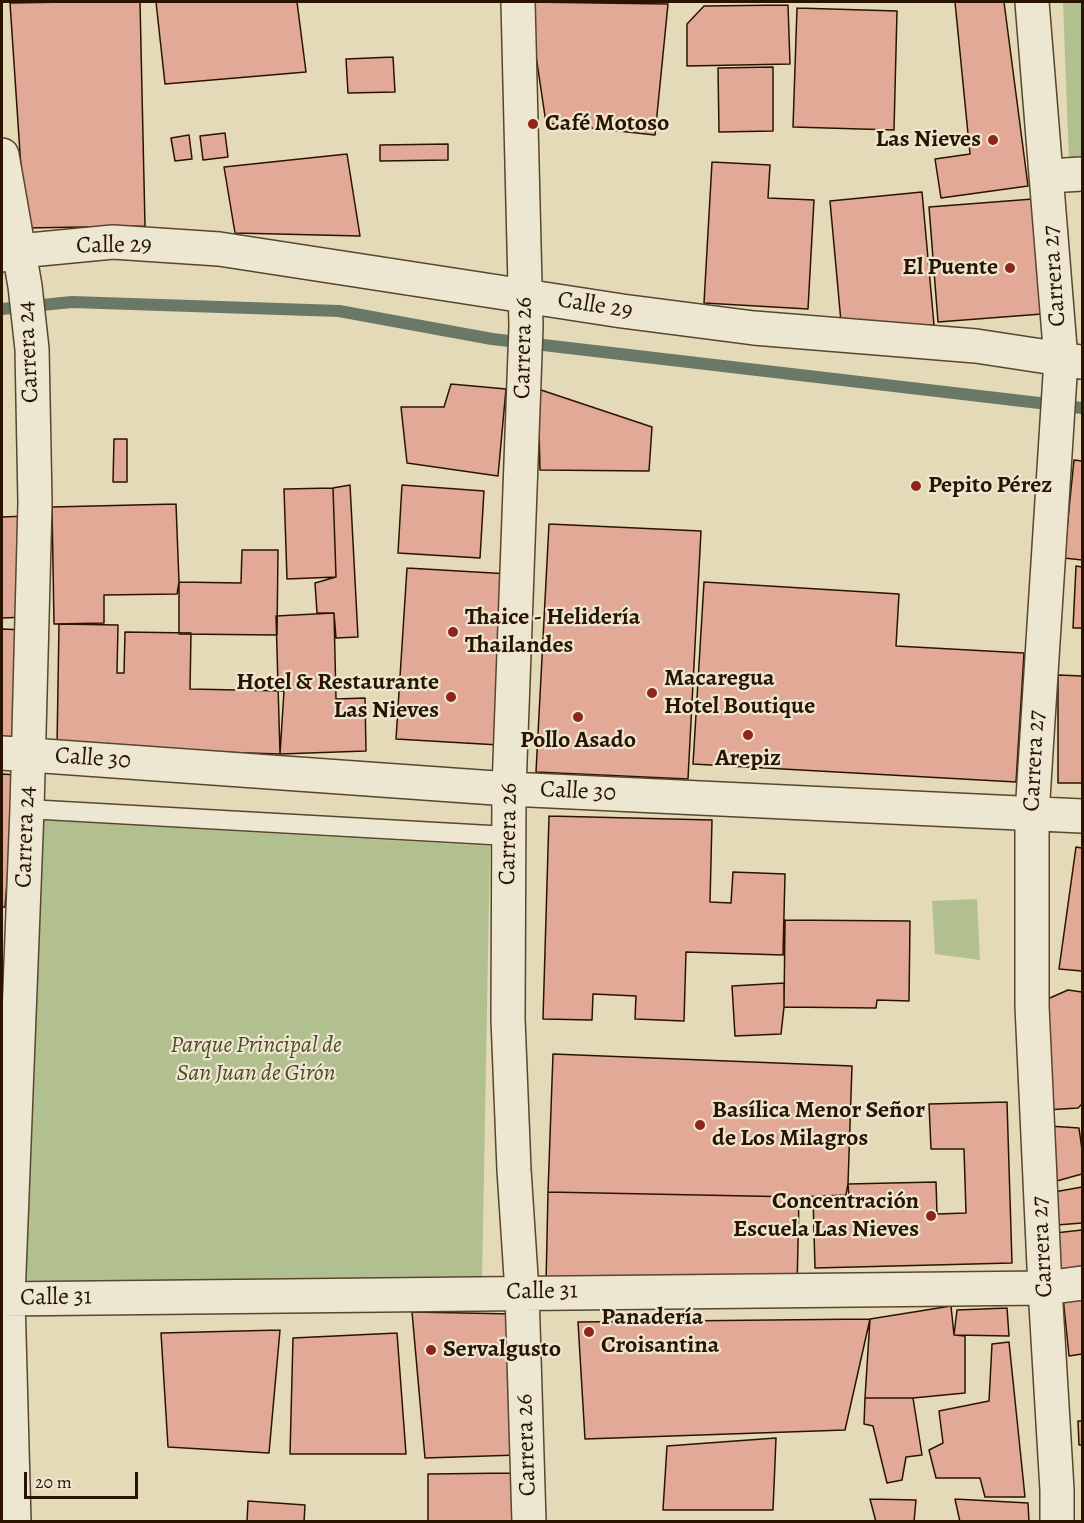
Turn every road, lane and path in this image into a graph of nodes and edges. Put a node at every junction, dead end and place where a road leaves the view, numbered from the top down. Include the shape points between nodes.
1 (518, 2) edge
2 (1032, 2) edge
3 (2, 155) edge
4 (1083, 174) edge
5 (1048, 176) junction
6 (10, 253) edge
7 (526, 310) junction
8 (1068, 368) edge
9 (15, 754) edge
10 (509, 789) junction
11 (27, 809) junction
12 (1032, 814) junction
13 (1083, 816) edge
14 (508, 836) junction
15 (1083, 1284) edge
16 (1045, 1288) junction
17 (522, 1292) junction
18 (5, 1298) edge
19 (15, 1521) edge
20 (530, 1521) edge
21 (1057, 1521) edge

1 - 7 street, Carrera 26
2 - 5 street, Carrera 27
3 - 6 street, Carrera 24
4 - 5 street
5 - 8 street, Carrera 27
6 - 7 street, Calle 29 via 113,242 219,249
6 - 9 street, Carrera 24 via 25,286 32,349 35,503
7 - 8 street, Calle 29 via 622,310 754,328 976,346
7 - 10 street, Carrera 26
8 - 12 street, Carrera 27 via 1057,438
9 - 10 street, Calle 30
9 - 11 street, Carrera 24
10 - 12 street, Calle 30
10 - 14 street, Carrera 26
11 - 14 lane
11 - 18 street, Carrera 24
12 - 13 street, Calle 30
12 - 16 street, Carrera 27 via 1032,1006
14 - 17 street, Carrera 26 via 508,1019
15 - 16 street, Calle 31
16 - 17 street, Calle 31
16 - 21 street, Carrera 27
17 - 18 street, Calle 31
17 - 20 street, Carrera 26
18 - 19 street, Carrera 24

